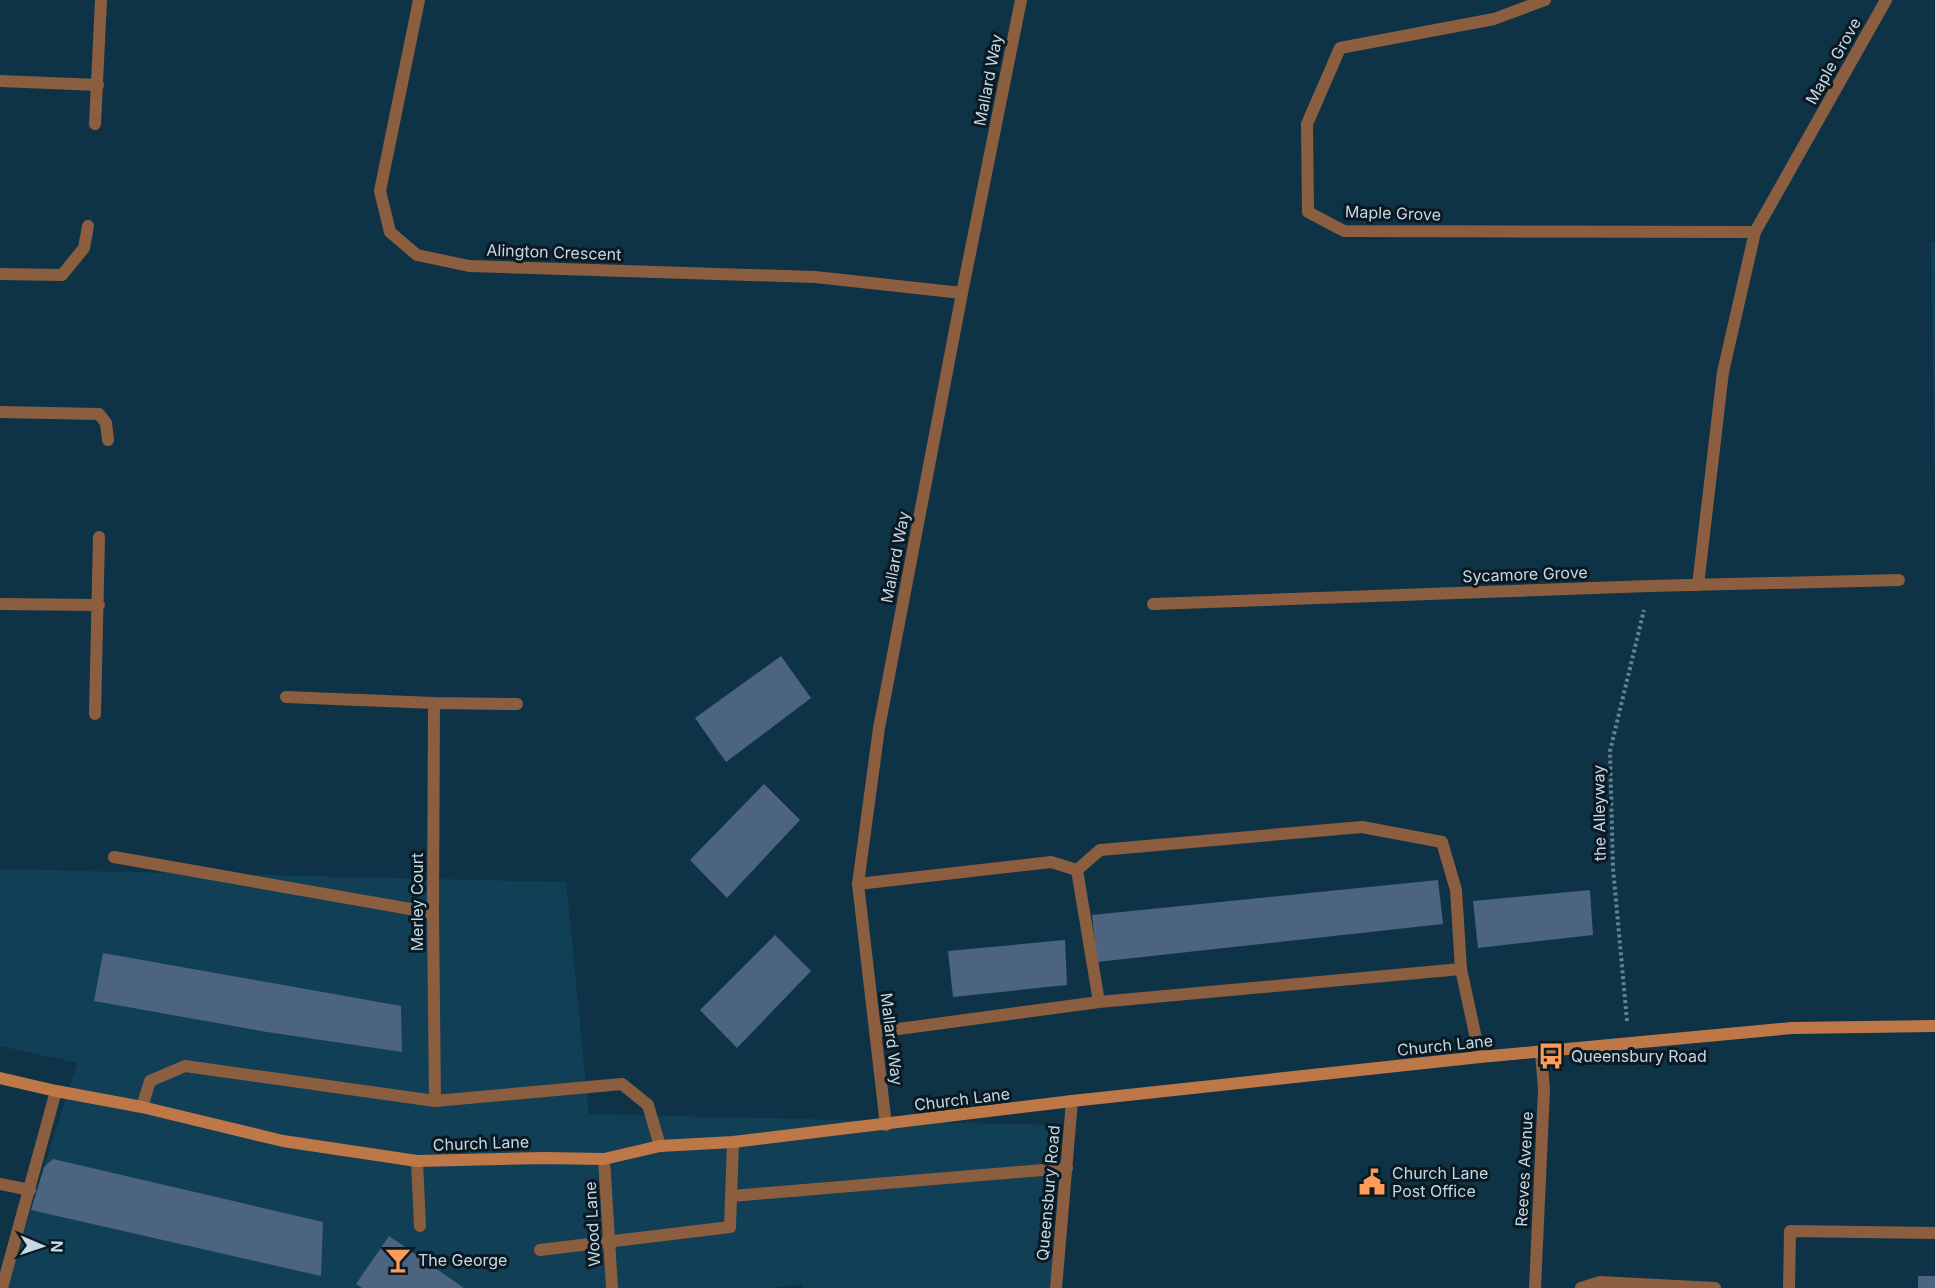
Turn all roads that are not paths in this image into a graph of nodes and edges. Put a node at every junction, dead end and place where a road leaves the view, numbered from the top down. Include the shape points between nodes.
1 (101, 0) edge
2 (419, 0) edge
3 (1021, 0) edge
4 (1545, 0) edge
5 (1886, 0) edge
6 (0, 81) edge
7 (98, 85) junction
8 (95, 124) dead end
9 (88, 226) dead end
10 (1755, 232) junction
11 (0, 274) edge
12 (962, 293) junction
13 (0, 412) edge
14 (108, 440) dead end
15 (99, 537) dead end
16 (1899, 580) dead end
17 (1698, 585) junction
18 (0, 604) edge
19 (1153, 604) dead end
20 (99, 605) junction
21 (286, 697) dead end
22 (434, 703) junction
23 (517, 704) dead end
24 (95, 714) dead end
25 (114, 857) dead end
26 (1077, 870) junction
27 (858, 884) junction
28 (433, 913) junction
29 (1461, 969) junction
30 (1099, 1002) junction
31 (1935, 1026) edge
32 (876, 1032) junction
33 (1541, 1052) junction
34 (1480, 1058) junction
35 (0, 1078) edge
36 (56, 1091) junction
37 (435, 1101) junction
38 (1072, 1101) junction
39 (142, 1107) junction
40 (886, 1125) junction
41 (733, 1142) junction
42 (660, 1146) junction
43 (604, 1159) junction
44 (417, 1161) junction
45 (1066, 1168) junction
46 (0, 1184) edge
47 (30, 1190) junction
48 (732, 1196) junction
49 (420, 1226) dead end
50 (1935, 1233) edge
51 (610, 1240) junction
52 (540, 1250) dead end
53 (2, 1288) edge
54 (612, 1288) edge
55 (1056, 1288) edge
56 (1535, 1288) edge
57 (1581, 1288) edge
58 (1715, 1288) edge
59 (1789, 1288) edge

1 - 7 street
2 - 12 street, Alington Crescent via 380,191 390,232 417,255 469,266 815,277
3 - 12 street, Mallard Way
4 - 10 street, Maple Grove via 1494,19 1340,48 1307,124 1308,212 1344,231
5 - 10 street, Maple Grove
6 - 7 street
7 - 8 street
9 - 11 street via 84,248 62,275
10 - 17 street, Maple Grove via 1723,372
12 - 27 street, Mallard Way via 879,728
13 - 14 street via 99,414 106,423
15 - 20 street
16 - 17 street, Sycamore Grove
17 - 19 street, Sycamore Grove
18 - 20 street
20 - 24 street
21 - 22 street
22 - 23 street
22 - 28 street, Merley Court
25 - 28 street
26 - 27 street via 1051,862
26 - 29 street via 1100,850 1362,827 1442,843 1456,890
26 - 30 street
27 - 32 street, Mallard Way
28 - 37 street, Merley Court
29 - 30 street
29 - 34 street
30 - 32 street
31 - 33 main road, Church Lane via 1792,1028
32 - 40 street, Mallard Way
33 - 34 main road, Church Lane
33 - 56 street, Reeves Avenue via 1544,1090
34 - 38 main road, Church Lane
35 - 36 main road, Church Lane
36 - 39 main road, Church Lane
36 - 47 street
37 - 39 street via 185,1066 150,1081
37 - 42 street via 622,1084 648,1105
38 - 40 main road, Church Lane
38 - 45 street, Queensbury Road
39 - 44 main road, Church Lane via 282,1141
40 - 41 main road, Church Lane
41 - 42 main road, Church Lane
41 - 48 street
42 - 43 main road, Church Lane
43 - 44 main road, Church Lane
43 - 51 street, Wood Lane
44 - 49 street
45 - 48 street
45 - 55 street, Queensbury Road
46 - 47 street
47 - 53 street
48 - 51 street via 730,1227
50 - 59 street via 1790,1232
51 - 52 street
51 - 54 street, Wood Lane
57 - 58 street via 1600,1282

